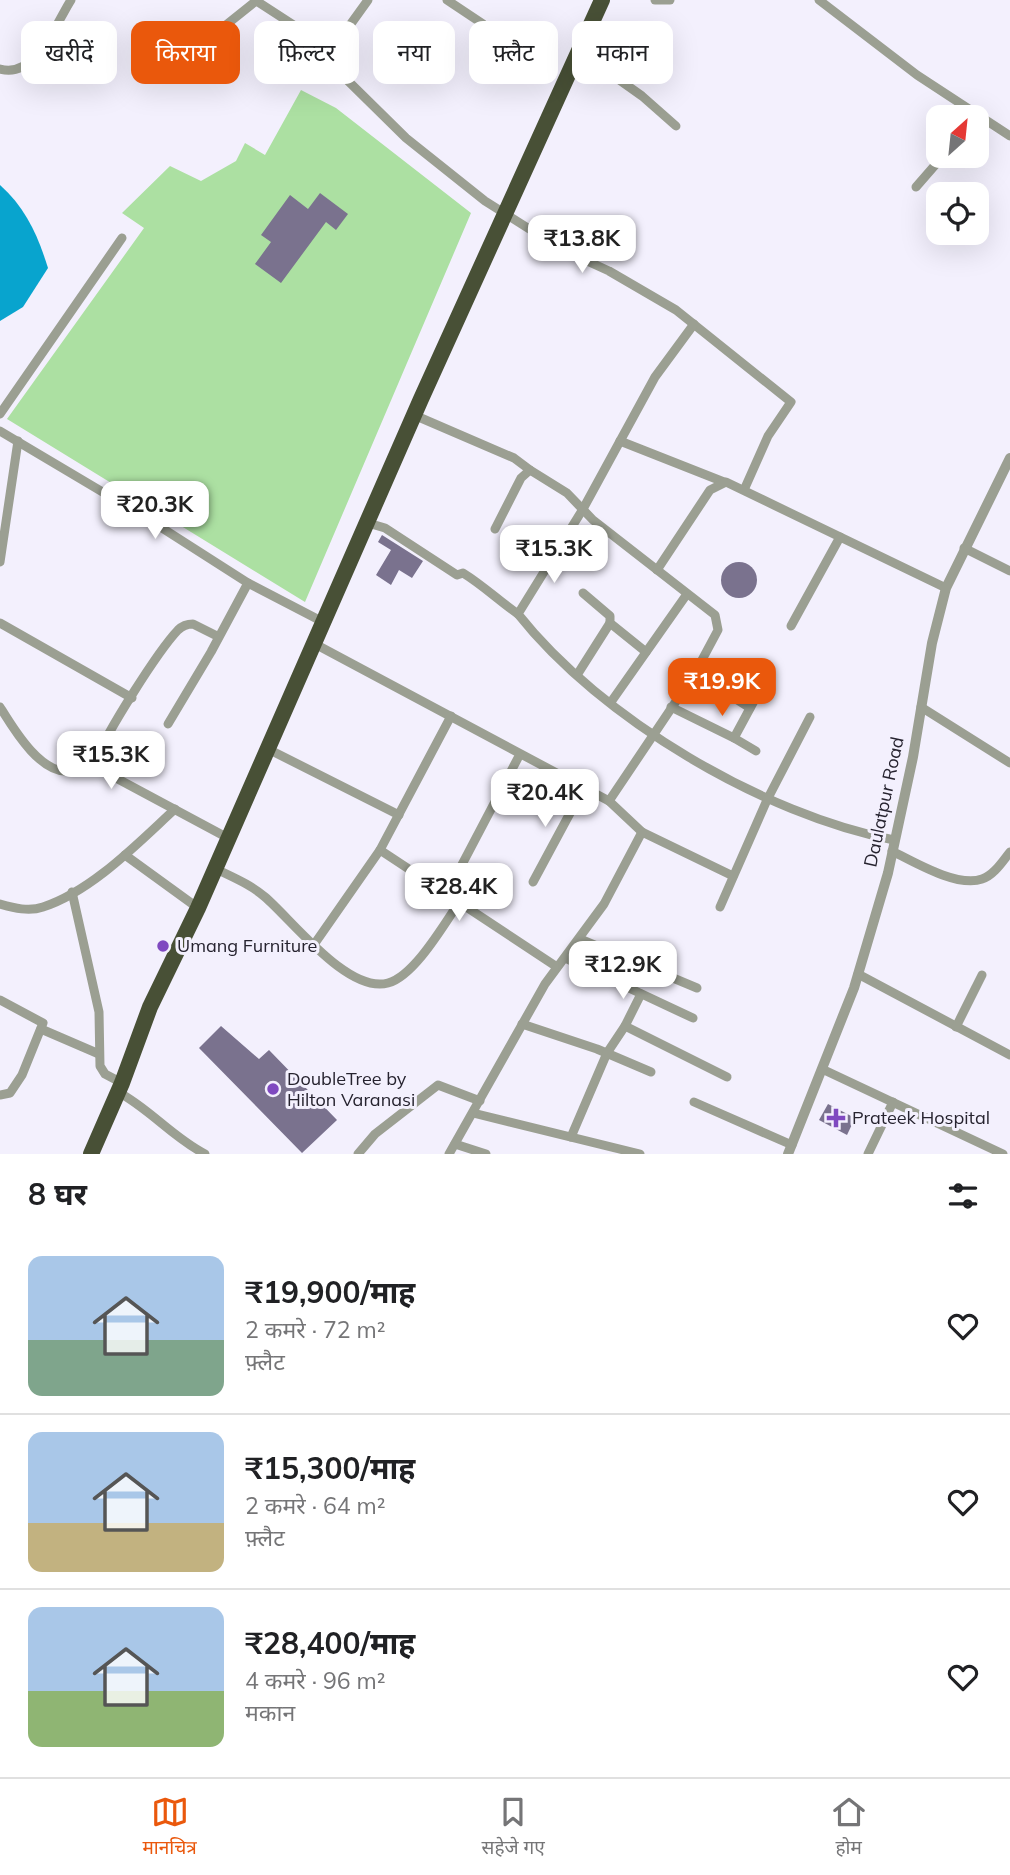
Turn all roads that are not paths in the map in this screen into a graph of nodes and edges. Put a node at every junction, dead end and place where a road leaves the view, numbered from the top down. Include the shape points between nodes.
1 (71, 0) edge
2 (368, 0) edge
3 (447, 0) edge
4 (602, 0) edge
5 (655, 0) edge
6 (670, 0) edge
7 (819, 0) edge
8 (256, 1) edge
9 (231, 21) edge
10 (287, 21) edge
11 (353, 21) edge
12 (479, 21) edge
13 (593, 21) edge
14 (0, 69) edge
15 (572, 69) edge
16 (351, 84) edge
17 (626, 84) edge
18 (960, 105) edge
19 (989, 124) edge
20 (676, 126) dead end
21 (1010, 136) edge
22 (933, 168) edge
23 (916, 187) dead end
24 (506, 212) junction
25 (122, 238) dead end
26 (694, 324) junction
27 (0, 414) edge
28 (414, 415) junction
29 (0, 431) edge
30 (18, 441) junction
31 (620, 441) junction
32 (1010, 458) edge
33 (530, 470) junction
34 (726, 482) junction
35 (744, 490) junction
36 (583, 509) junction
37 (368, 523) junction
38 (495, 529) dead end
39 (839, 537) junction
40 (964, 548) junction
41 (0, 562) edge
42 (657, 570) junction
43 (1010, 571) edge
44 (248, 583) junction
45 (946, 588) junction
46 (583, 593) dead end
47 (687, 594) junction
48 (519, 614) junction
49 (0, 623) edge
50 (610, 623) junction
51 (325, 624) junction
52 (791, 626) dead end
53 (217, 636) junction
54 (315, 644) junction
55 (646, 652) junction
56 (695, 673) junction
57 (577, 675) junction
58 (761, 688) dead end
59 (132, 698) junction
60 (611, 702) junction
61 (0, 707) edge
62 (671, 707) junction
63 (921, 707) junction
64 (750, 708) junction
65 (451, 716) junction
66 (810, 717) dead end
67 (168, 724) dead end
68 (655, 734) junction
69 (734, 738) junction
70 (266, 748) junction
71 (756, 751) dead end
72 (519, 755) junction
73 (96, 760) junction
74 (1010, 763) edge
75 (583, 789) junction
76 (767, 800) junction
77 (609, 802) junction
78 (175, 809) junction
79 (399, 815) junction
80 (642, 832) junction
81 (228, 838) junction
82 (893, 846) junction
83 (380, 850) junction
84 (1010, 852) edge
85 (125, 855) junction
86 (214, 868) junction
87 (733, 876) junction
88 (533, 883) dead end
89 (72, 892) junction
90 (446, 895) junction
91 (0, 904) edge
92 (458, 904) junction
93 (720, 907) dead end
94 (198, 908) junction
95 (580, 939) junction
96 (313, 946) junction
97 (565, 958) junction
98 (557, 967) junction
99 (858, 974) junction
100 (982, 975) dead end
101 (696, 988) dead end
102 (641, 994) junction
103 (0, 1000) edge
104 (693, 1018) dead end
105 (522, 1024) junction
106 (625, 1026) junction
107 (956, 1027) junction
108 (41, 1029) junction
109 (607, 1053) junction
110 (99, 1055) junction
111 (1010, 1055) edge
112 (822, 1069) junction
113 (651, 1072) dead end
114 (727, 1077) dead end
115 (120, 1087) junction
116 (0, 1095) edge
117 (480, 1101) junction
118 (694, 1102) dead end
119 (893, 1102) junction
120 (473, 1113) junction
121 (571, 1137) junction
122 (455, 1144) junction
123 (790, 1149) edge
124 (603, 1150) edge
125 (91, 1154) edge
126 (205, 1154) edge
127 (358, 1154) edge
128 (449, 1154) edge
129 (486, 1154) edge
130 (640, 1154) edge
131 (869, 1154) edge
132 (1003, 1154) edge

1 - 14 street via 25,67
2 - 11 street
3 - 12 street
4 - 13 highway
5 - 6 street
7 - 18 street
8 - 9 street
8 - 10 street
15 - 24 highway
16 - 24 street via 407,138 485,201
17 - 20 street
19 - 21 street
22 - 23 street
24 - 26 street via 542,239 609,271
24 - 28 highway
25 - 27 street
26 - 31 street via 655,377
26 - 35 street via 792,402 768,436
28 - 33 street via 514,458
28 - 37 highway
29 - 30 street
30 - 41 street
30 - 44 street
31 - 34 street
31 - 36 street
32 - 40 street, Daulatpur Road
33 - 36 street
33 - 38 street via 521,478
34 - 35 street
34 - 42 street via 710,489
35 - 39 street
36 - 42 street
36 - 48 street
37 - 48 street via 385,528 457,575 463,573
37 - 51 highway
39 - 45 street
39 - 52 street
40 - 43 street
40 - 45 street, Daulatpur Road
42 - 47 street
44 - 51 street
44 - 53 street
45 - 63 street, Daulatpur Road
46 - 50 street via 610,616
47 - 55 street
47 - 56 street via 718,621 718,630
48 - 57 street via 556,658
49 - 59 street
50 - 55 street
50 - 57 street
51 - 54 highway
53 - 59 street via 193,624 179,629
53 - 67 street
54 - 65 street
54 - 70 highway
55 - 60 street
56 - 62 street
56 - 64 street
57 - 60 street
58 - 64 street
59 - 73 street
60 - 68 street
61 - 73 street via 43,763 69,771
62 - 68 street
62 - 69 street
63 - 74 street
63 - 82 street, Daulatpur Road
64 - 69 street
65 - 72 street
65 - 79 street
66 - 76 street
68 - 76 street
68 - 77 street
69 - 71 street
70 - 79 street
70 - 81 highway
72 - 75 street
72 - 90 street
73 - 78 street via 103,771
75 - 77 street
75 - 88 street
76 - 82 street
76 - 87 street
77 - 80 street
78 - 81 street
78 - 85 street
79 - 83 street
80 - 87 street
80 - 95 street
81 - 86 highway
82 - 84 street via 939,873 980,880 991,875
82 - 99 street, Daulatpur Road
83 - 90 street
83 - 96 street
85 - 89 street
85 - 94 street
86 - 94 highway
86 - 96 street via 268,899
87 - 93 street
89 - 91 street via 41,908
89 - 110 street via 99,1012
90 - 92 street
92 - 96 street via 419,958 400,978 387,984 363,980
92 - 98 street
94 - 115 highway via 150,1007
95 - 97 street
95 - 101 street
97 - 98 street
97 - 102 street
98 - 105 street
99 - 107 street
99 - 112 street, Daulatpur Road
100 - 107 street
102 - 104 street
102 - 106 street
103 - 108 street via 43,1023
105 - 109 street
105 - 117 street
106 - 109 street
106 - 114 street
107 - 111 street
108 - 110 street
108 - 116 street via 22,1076 10,1093
109 - 113 street
109 - 121 street
110 - 115 street via 100,1066
112 - 119 street
112 - 123 street, Daulatpur Road
115 - 125 highway
115 - 126 street via 185,1144
117 - 120 street
117 - 127 street via 438,1086 375,1134
118 - 123 street
119 - 131 street
119 - 132 street
120 - 121 street
120 - 122 street
121 - 124 street
122 - 128 street
122 - 129 street
124 - 130 street

